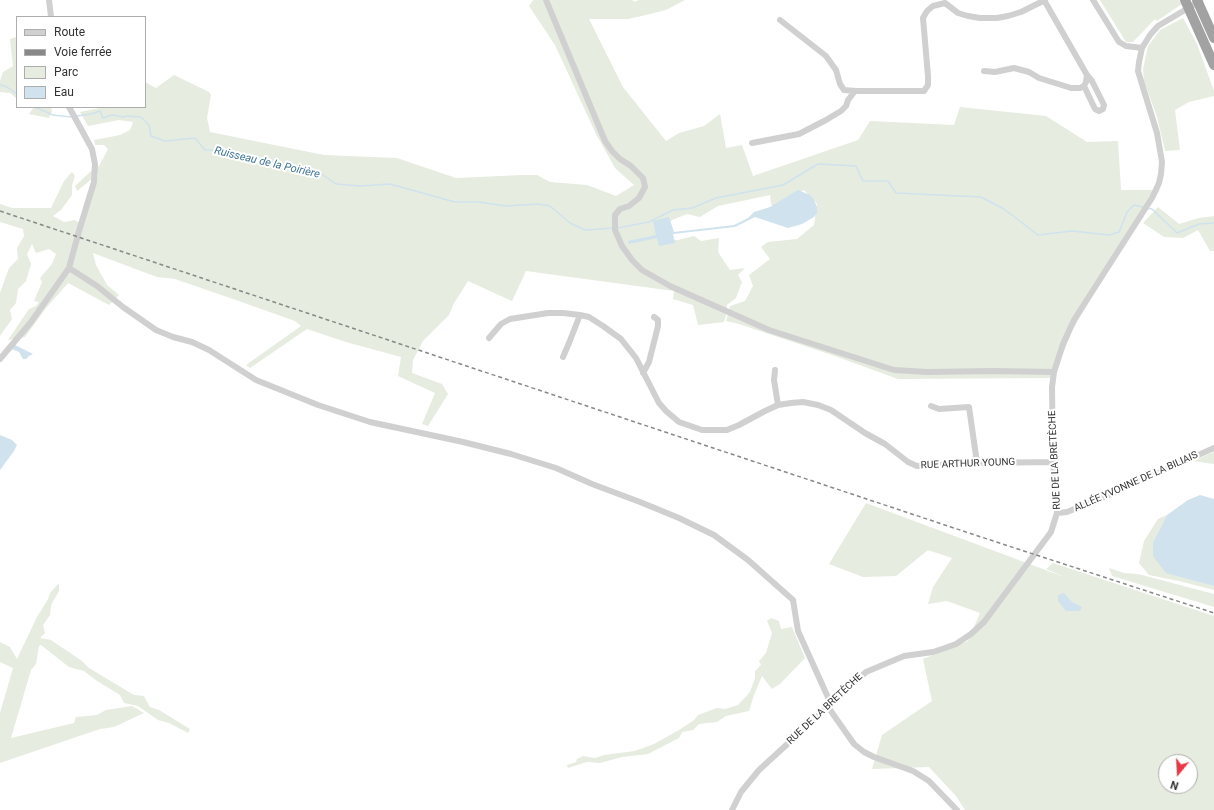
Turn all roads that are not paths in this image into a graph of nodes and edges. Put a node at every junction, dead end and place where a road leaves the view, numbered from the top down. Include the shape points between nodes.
1 (49, 0) edge
2 (546, 0) edge
3 (1045, 0) edge
4 (1093, 0) edge
5 (1185, 0) edge
6 (1196, 0) edge
7 (1202, 0) edge
8 (50, 16) edge
9 (780, 20) dead end
10 (1214, 38) edge
11 (1142, 48) junction
12 (1214, 65) edge
13 (984, 71) dead end
14 (1087, 75) junction
15 (1084, 86) junction
16 (855, 91) junction
17 (70, 108) edge
18 (752, 143) dead end
19 (69, 268) junction
20 (580, 315) junction
21 (654, 317) dead end
22 (489, 338) dead end
23 (563, 357) dead end
24 (0, 359) edge
25 (775, 370) dead end
26 (1054, 372) junction
27 (643, 373) junction
28 (778, 405) junction
29 (931, 406) dead end
30 (1214, 448) edge
31 (1053, 462) junction
32 (977, 463) junction
33 (1058, 513) junction
34 (829, 705) junction
35 (732, 810) edge
36 (957, 810) edge

1 - 8 street
2 - 26 street via 605,141 620,160 631,166 643,178 645,187 640,198 620,209 615,215 615,227 622,246 642,270 726,312 769,330 894,370
3 - 14 street
3 - 16 street via 1021,12 997,18 968,16 958,13 945,3 933,6 924,18 928,76 928,85 924,91
4 - 11 street via 1119,42 1126,46
5 - 12 highway
6 - 10 highway
7 - 11 street, RUE DE LA BRETÈCHE via 1158,26
9 - 16 street via 826,56 836,70 844,90
11 - 26 street, RUE DE LA BRETÈCHE via 1138,72 1152,113 1162,162 1159,183 1144,211 1074,320
13 - 15 street via 995,72 1014,68 1071,88
14 - 15 street
14 - 15 street via 1104,105 1103,109 1095,109
16 - 18 street via 841,111 819,124 799,134
17 - 19 street via 92,148 95,164 94,182
19 - 24 street via 31,322
19 - 34 street via 156,330 209,350 256,380 318,405 370,422 511,454 556,468 714,535 792,600 798,631
20 - 22 street, RUE ARTHUR YOUNG via 563,312 510,318
20 - 23 street
20 - 27 street, RUE ARTHUR YOUNG via 589,317 621,339 636,358
21 - 27 street via 658,320 658,326 649,362
25 - 28 street
26 - 31 street, RUE DE LA BRETÈCHE
27 - 28 street, RUE ARTHUR YOUNG via 666,411 679,422 702,430 727,430
28 - 32 street, RUE ARTHUR YOUNG via 803,402 831,410 917,466
29 - 32 street via 939,409 969,407
30 - 33 street, ALLÉE YVONNE DE LA BILIAIS via 1102,498
31 - 32 street, RUE ARTHUR YOUNG
31 - 33 street, RUE DE LA BRETÈCHE
33 - 34 street, RUE DE LA BRETÈCHE via 1052,532 984,622 971,634 945,648 904,656 866,672
34 - 35 street, RUE DE LA BRETÈCHE via 759,770 741,792
34 - 36 street via 854,744 874,757 913,771 929,781

